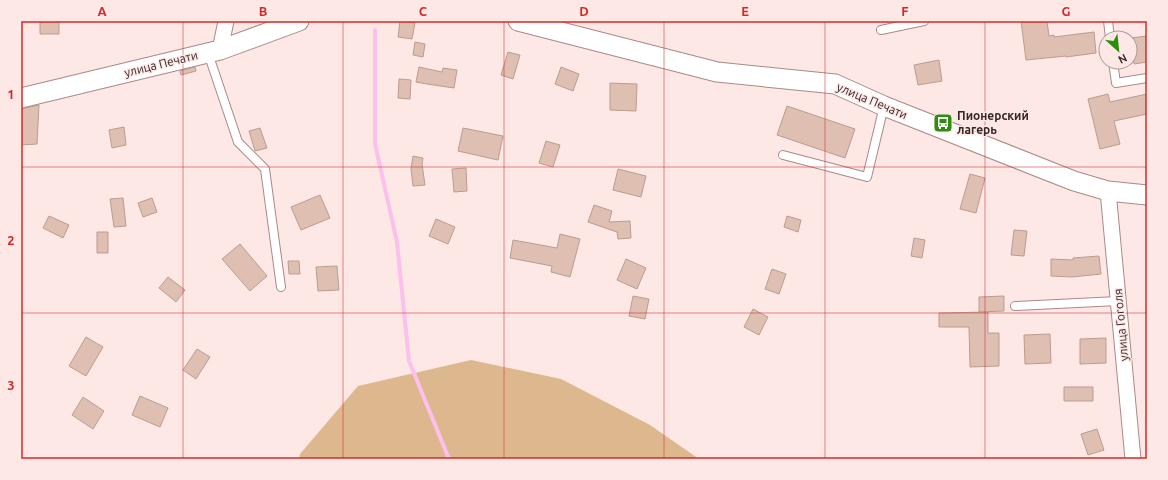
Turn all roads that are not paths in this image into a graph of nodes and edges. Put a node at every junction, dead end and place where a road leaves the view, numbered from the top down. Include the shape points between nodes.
1 (226, 21) edge
2 (299, 21) edge
3 (518, 21) edge
4 (924, 21) edge
5 (881, 30) dead end
6 (214, 51) junction
7 (1114, 70) edge
8 (1147, 78) edge
9 (21, 98) edge
10 (884, 106) junction
11 (783, 155) dead end
12 (1108, 191) junction
13 (1147, 195) edge
14 (281, 287) dead end
15 (1118, 301) junction
16 (1015, 306) dead end
17 (1133, 459) edge

1 - 6 street
2 - 6 street, улица Печати
3 - 10 street, улица Печати via 717,72 835,84
4 - 5 lane
6 - 9 street, улица Печати
6 - 14 lane via 238,142 264,168
7 - 8 lane via 1116,83
10 - 11 lane via 867,177
10 - 12 street, улица Печати via 1074,181
12 - 13 street, улица Печати
12 - 15 street, улица Гоголя
15 - 16 lane
15 - 17 street, улица Гоголя

